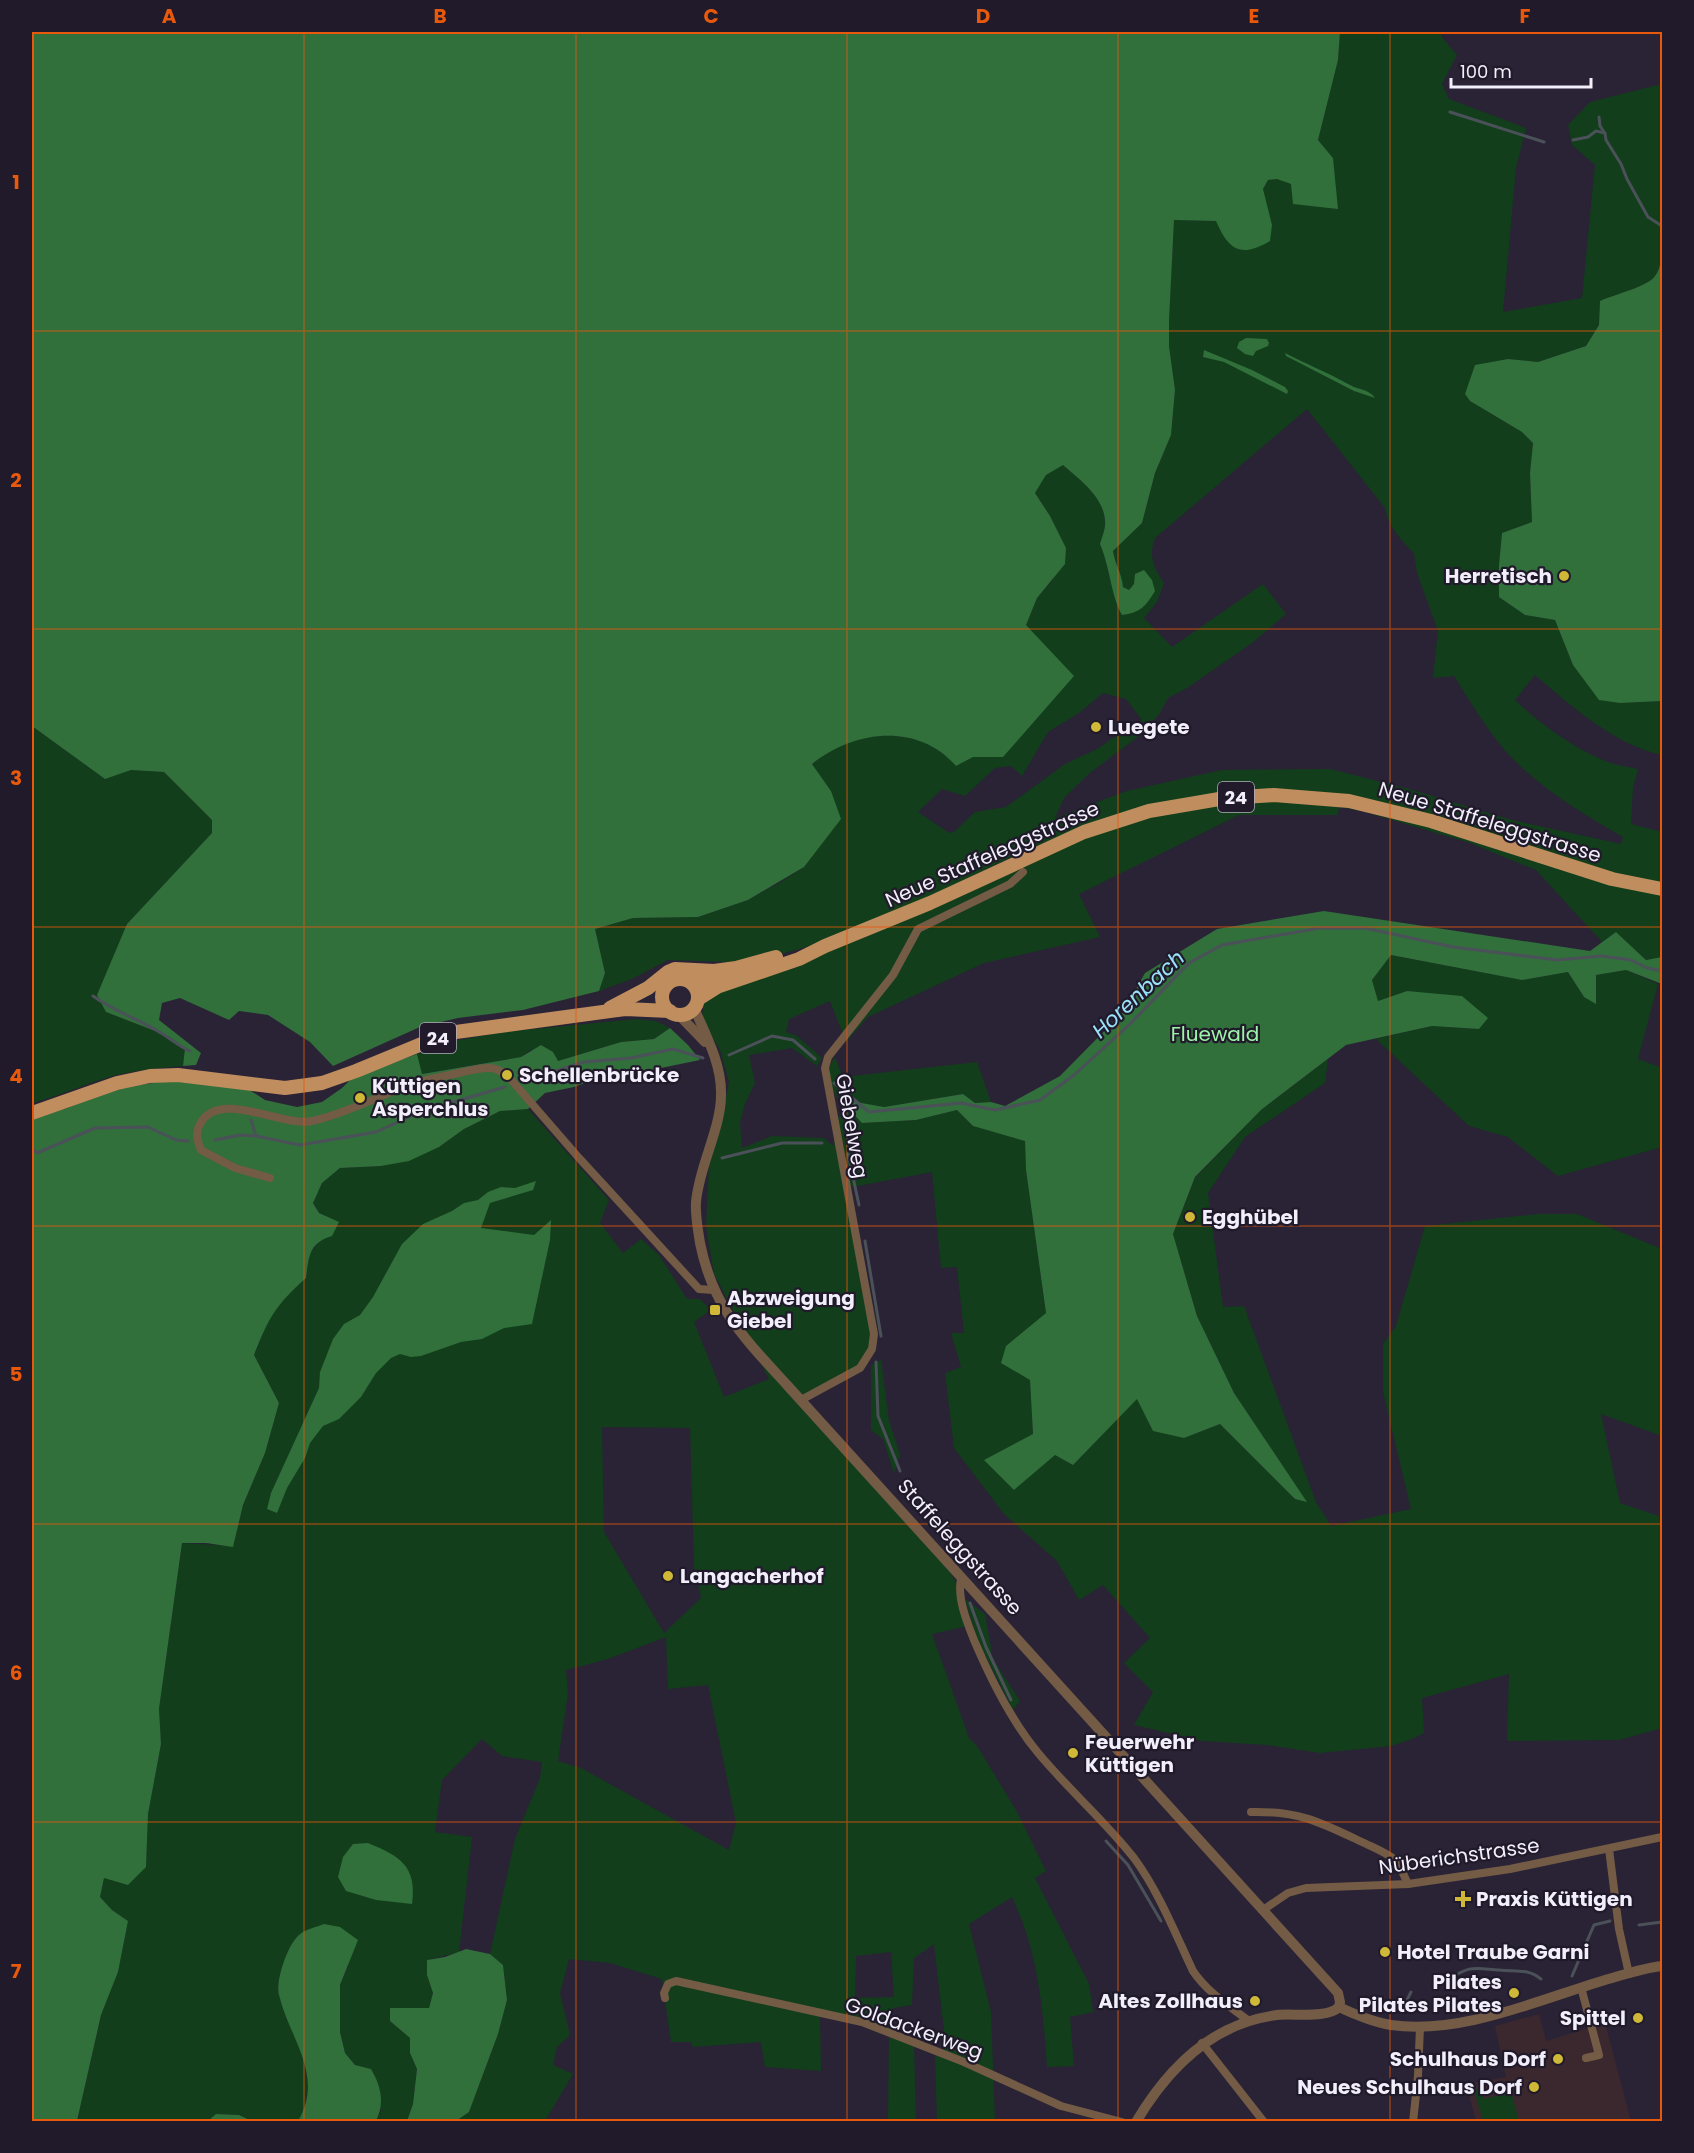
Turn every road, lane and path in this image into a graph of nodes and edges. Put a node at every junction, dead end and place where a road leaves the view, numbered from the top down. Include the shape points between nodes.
1 (1023, 872) dead end
2 (1662, 889) edge
3 (825, 946) junction
4 (736, 968) junction
5 (689, 981) junction
6 (665, 988) junction
7 (696, 1004) junction
8 (625, 1009) junction
9 (604, 1011) junction
10 (674, 1013) junction
11 (713, 1054) junction
12 (32, 1113) edge
13 (270, 1178) dead end
14 (713, 1290) junction
15 (801, 1400) junction
16 (961, 1579) junction
17 (1251, 1812) dead end
18 (1662, 1838) edge
19 (1609, 1849) junction
20 (1408, 1884) junction
21 (1263, 1910) junction
22 (1662, 1966) edge
23 (1629, 1974) junction
24 (1581, 1987) junction
25 (665, 1998) dead end
26 (1339, 2007) junction
27 (1249, 2021) junction
28 (1420, 2027) junction
29 (1202, 2043) junction
30 (1586, 2058) dead end
31 (1122, 2121) edge
32 (1136, 2121) edge
33 (1264, 2121) edge
34 (1413, 2121) edge

1 - 15 street, Giebelweg via 1010,884 918,930 893,975 828,1056 825,1068 874,1334 872,1349 860,1368
2 - 3 main road, Neue Staffeleggstrasse / 24 via 1612,879 1431,821 1349,801 1274,795 1225,798 1149,811 1084,832
3 - 4 main road, 24
3 - 7 main road, Neue Staffeleggstrasse / 24 via 717,987
4 - 5 main road, 24 via 714,979
4 - 9 main road, 24 via 675,969
5 - 6 main road via 678,979
5 - 7 main road via 697,990
6 - 8 main road, 24
6 - 10 main road via 663,1001
7 - 10 main road via 685,1014
7 - 11 street, Staffeleggstrasse
8 - 9 main road, 24
8 - 10 main road, 24
9 - 12 main road, 24 via 456,1032 322,1083 285,1088 178,1075 150,1076 117,1083
10 - 11 street, Staffeleggstrasse
11 - 14 street, Staffeleggstrasse via 722,1096 696,1204 699,1236
13 - 14 street via 235,1168 201,1150 197,1129 203,1118 221,1110 236,1110 303,1123 420,1082 485,1068 500,1070 699,1289
14 - 15 street, Staffeleggstrasse via 739,1331
15 - 16 street, Staffeleggstrasse
16 - 21 street, Staffeleggstrasse
16 - 27 street via 959,1589 968,1626 1017,1725 1134,1859 1160,1901 1199,1980
17 - 20 street via 1295,1815 1319,1822 1394,1859
18 - 19 street, Nüberichstrasse
19 - 20 street, Nüberichstrasse
19 - 23 street
20 - 21 street, Nüberichstrasse via 1306,1888 1288,1893
21 - 26 street, Staffeleggstrasse via 1338,1994
22 - 23 street
23 - 24 street
24 - 28 street via 1482,2018
24 - 30 street via 1599,2055
25 - 31 street, Goldackerweg via 668,1984 676,1982 862,2022 1061,2106
26 - 27 street via 1329,2013 1277,2015
26 - 28 street via 1378,2023
27 - 29 street
28 - 34 street
29 - 32 street via 1157,2088
29 - 33 street

